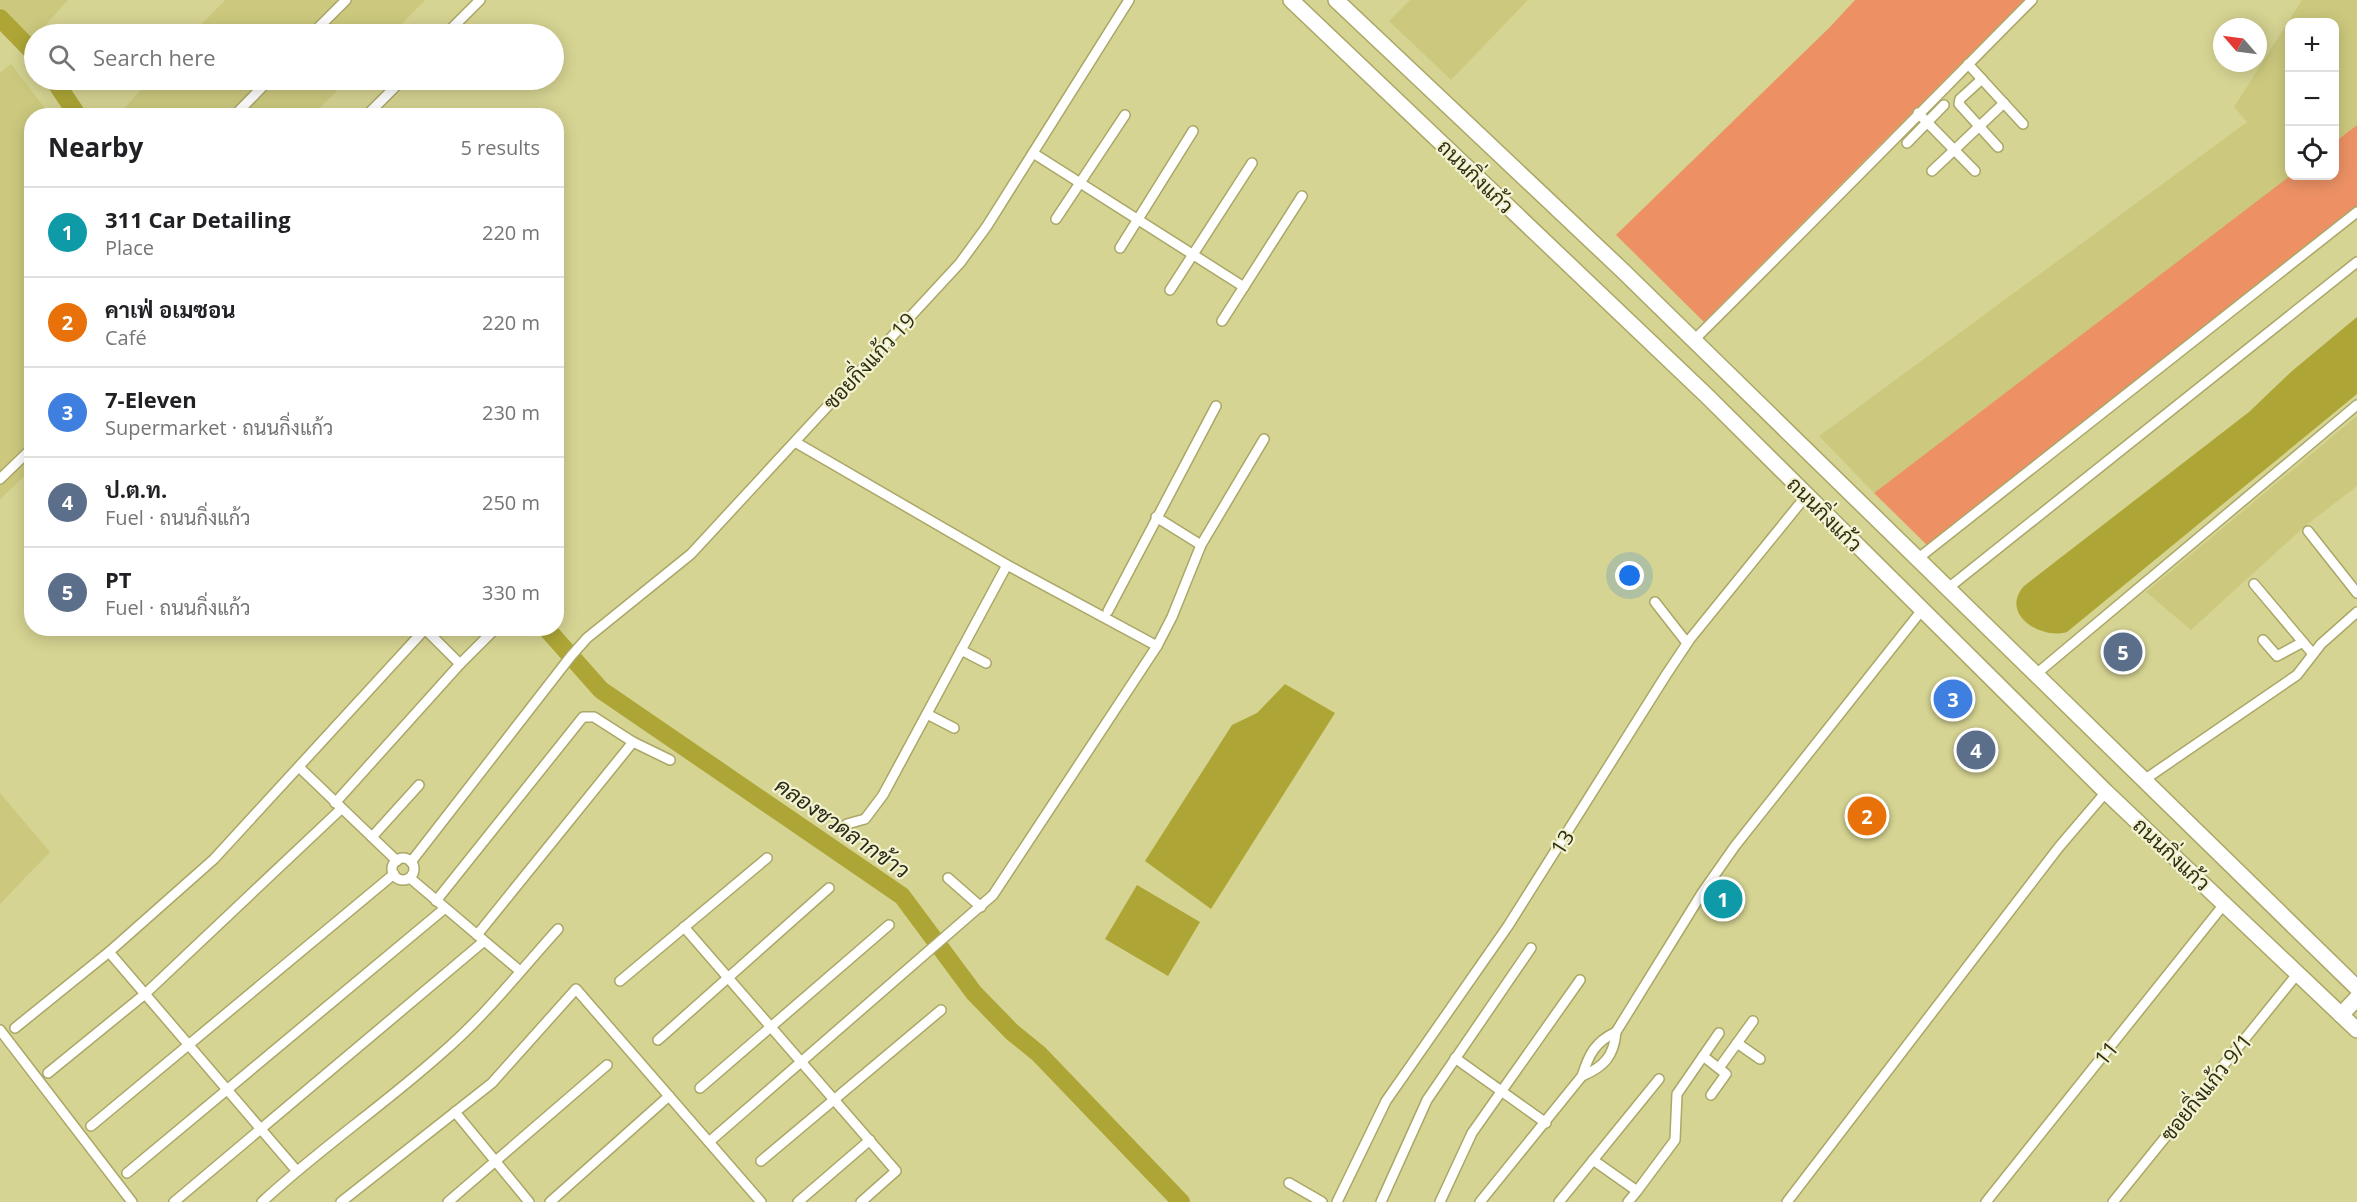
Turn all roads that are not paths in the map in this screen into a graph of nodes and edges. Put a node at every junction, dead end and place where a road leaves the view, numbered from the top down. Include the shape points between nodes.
1 (346, 0) edge
2 (480, 0) edge
3 (1129, 0) edge
4 (1292, 0) edge
5 (1336, 0) edge
6 (2032, 0) edge
7 (322, 24) edge
8 (456, 24) edge
9 (1968, 64) junction
10 (1982, 79) junction
11 (259, 90) edge
12 (392, 90) edge
13 (2004, 103) junction
14 (1944, 105) dead end
15 (242, 108) edge
16 (374, 108) edge
17 (1918, 113) junction
18 (1125, 115) dead end
19 (1927, 123) junction
20 (2023, 124) dead end
21 (1978, 126) junction
22 (1193, 131) dead end
23 (1906, 143) dead end
24 (1998, 147) dead end
25 (1953, 149) junction
26 (1033, 153) junction
27 (1252, 163) dead end
28 (1932, 171) dead end
29 (1975, 171) dead end
30 (1080, 183) junction
31 (1302, 196) dead end
32 (2357, 212) edge
33 (1056, 219) dead end
34 (1139, 219) junction
35 (1120, 248) dead end
36 (1194, 254) junction
37 (2357, 262) edge
38 (1244, 286) junction
39 (1170, 290) dead end
40 (1222, 321) dead end
41 (1693, 341) junction
42 (2357, 405) edge
43 (1216, 406) dead end
44 (1264, 439) dead end
45 (795, 442) junction
46 (24, 456) edge
47 (0, 479) edge
48 (1806, 496) junction
49 (1156, 517) junction
50 (2308, 531) dead end
51 (1201, 545) junction
52 (1916, 560) junction
53 (1007, 565) junction
54 (2254, 584) dead end
55 (1947, 589) junction
56 (2357, 593) edge
57 (1654, 602) dead end
58 (1922, 610) junction
59 (1108, 611) dead end
60 (2357, 612) edge
61 (420, 636) edge
62 (433, 636) edge
63 (488, 636) edge
64 (2262, 640) dead end
65 (2303, 642) junction
66 (1687, 643) junction
67 (1157, 646) junction
68 (961, 650) junction
69 (2313, 654) junction
70 (986, 663) dead end
71 (460, 664) junction
72 (2035, 675) junction
73 (927, 714) junction
74 (954, 728) dead end
75 (633, 742) junction
76 (670, 760) dead end
77 (300, 768) junction
78 (2144, 780) junction
79 (419, 785) dead end
80 (2106, 792) junction
81 (338, 806) junction
82 (847, 824) dead end
83 (372, 837) junction
84 (767, 858) dead end
85 (397, 861) junction
86 (411, 862) junction
87 (394, 874) junction
88 (410, 878) junction
89 (948, 878) dead end
90 (829, 888) dead end
91 (436, 901) junction
92 (2225, 903) junction
93 (981, 907) junction
94 (444, 909) junction
95 (889, 925) dead end
96 (684, 927) junction
97 (558, 929) dead end
98 (480, 939) junction
99 (1531, 948) dead end
100 (109, 952) junction
101 (520, 971) junction
102 (2298, 973) junction
103 (729, 978) junction
104 (1580, 980) dead end
105 (620, 981) dead end
106 (2357, 988) edge
107 (145, 994) junction
108 (2357, 998) edge
109 (941, 1010) dead end
110 (2341, 1015) junction
111 (1753, 1022) dead end
112 (771, 1027) junction
113 (15, 1028) dead end
114 (0, 1030) edge
115 (2357, 1030) edge
116 (1616, 1032) junction
117 (1719, 1033) dead end
118 (658, 1040) dead end
119 (1737, 1043) junction
120 (189, 1045) junction
121 (1703, 1056) junction
122 (1455, 1058) junction
123 (1760, 1059) dead end
124 (801, 1062) junction
125 (607, 1065) dead end
126 (1719, 1068) junction
127 (48, 1073) dead end
128 (1582, 1076) junction
129 (1659, 1079) dead end
130 (700, 1088) dead end
131 (228, 1089) junction
132 (1501, 1089) junction
133 (1711, 1095) dead end
134 (669, 1096) junction
135 (833, 1098) junction
136 (454, 1112) junction
137 (1546, 1123) junction
138 (92, 1126) dead end
139 (262, 1130) junction
140 (870, 1140) junction
141 (709, 1142) junction
142 (1593, 1160) junction
143 (495, 1161) junction
144 (761, 1161) dead end
145 (296, 1170) junction
146 (127, 1173) dead end
147 (1289, 1183) dead end
148 (1636, 1191) junction
149 (343, 1201) edge
150 (132, 1202) edge
151 (174, 1202) edge
152 (262, 1202) edge
153 (448, 1202) edge
154 (529, 1202) edge
155 (550, 1202) edge
156 (761, 1202) edge
157 (798, 1202) edge
158 (861, 1202) edge
159 (1322, 1202) edge
160 (1337, 1202) edge
161 (1381, 1202) edge
162 (1440, 1202) edge
163 (1480, 1202) edge
164 (1559, 1202) edge
165 (1628, 1202) edge
166 (1787, 1202) edge
167 (1986, 1202) edge
168 (2113, 1202) edge

1 - 7 street
2 - 8 street
3 - 26 street, ซอยกิ่งแก้ว 19
4 - 48 main road, ถนนกิ่งแก้ว via 1707,396
5 - 41 main road, ถนนกิ่งแก้ว
6 - 9 street
9 - 10 street
9 - 17 street
10 - 13 street
10 - 21 street via 1958,101
11 - 15 street
12 - 16 street
13 - 20 street
13 - 21 street
14 - 19 street
17 - 19 street
17 - 41 street via 1864,172
18 - 30 street
19 - 23 street
19 - 25 street
21 - 24 street
21 - 25 street
22 - 34 street
25 - 28 street
25 - 29 street
26 - 30 street
26 - 45 street, ซอยกิ่งแก้ว 19 via 960,263
27 - 36 street
30 - 33 street
30 - 34 street
31 - 38 street
32 - 52 street
34 - 35 street
34 - 36 street
36 - 38 street
36 - 39 street
37 - 55 street
38 - 40 street
41 - 52 main road, ถนนกิ่งแก้ว
42 - 72 street
43 - 49 street
44 - 51 street
45 - 53 street
45 - 86 street, ซอยกิ่งแก้ว 19 via 691,554 587,638
46 - 47 street
48 - 58 main road, ถนนกิ่งแก้ว
48 - 66 street, 13
49 - 51 street
49 - 59 street
50 - 56 street
51 - 67 street
52 - 55 main road, ถนนกิ่งแก้ว
53 - 67 street
53 - 68 street
54 - 65 street
55 - 72 main road, ถนนกิ่งแก้ว
57 - 66 street
58 - 80 main road, ถนนกิ่งแก้ว
58 - 116 street via 1735,846
60 - 69 street
61 - 77 street
62 - 71 street
63 - 71 street
64 - 65 street via 2277,656
65 - 69 street
66 - 160 street, 13 via 1508,926 1386,1101
67 - 93 street via 1003,882
68 - 70 street
68 - 73 street
69 - 78 street via 2297,675
71 - 81 street
72 - 78 main road, ถนนกิ่งแก้ว
73 - 74 street
73 - 82 street via 870,814
75 - 76 street
75 - 91 street via 594,717 583,717
75 - 98 street
77 - 81 street
77 - 100 street via 214,859
78 - 106 main road, ถนนกิ่งแก้ว
79 - 83 street
80 - 92 main road, ถนนกิ่งแก้ว
80 - 166 street via 2059,847
81 - 83 street
81 - 107 street
83 - 85 street
84 - 96 street
85 - 86 street
85 - 87 street
86 - 88 street via 414,868
87 - 88 street via 399,879
87 - 120 street
88 - 91 street
89 - 93 street
90 - 103 street
91 - 94 street
92 - 102 main road, ถนนกิ่งแก้ว
92 - 167 street, 11
93 - 124 street
94 - 98 street
94 - 131 street
95 - 112 street
96 - 103 street
96 - 105 street
97 - 101 street
98 - 101 street
98 - 139 street
99 - 122 street
100 - 107 street
100 - 113 street
101 - 145 street via 471,1027 441,1054
102 - 110 main road, ถนนกิ่งแก้ว
102 - 168 street, ซอยกิ่งแก้ว 9/1
103 - 112 street
103 - 118 street
104 - 132 street
107 - 120 street
107 - 127 street
108 - 110 main road
109 - 135 street
110 - 115 main road, ถนนกิ่งแก้ว
111 - 119 street
112 - 124 street
112 - 130 street
114 - 150 street
116 - 128 street via 1599,1040
116 - 128 street via 1615,1048 1600,1068
117 - 121 street
119 - 123 street
119 - 126 street
120 - 131 street
120 - 138 street
121 - 126 street
121 - 148 street via 1677,1094 1675,1140
122 - 132 street
122 - 161 street via 1416,1121
124 - 135 street
124 - 141 street
125 - 143 street
126 - 133 street via 1726,1074
128 - 137 street
129 - 142 street
131 - 139 street
131 - 146 street
132 - 137 street
132 - 162 street via 1472,1133
134 - 136 street via 576,989 492,1083
134 - 141 street
134 - 155 street
135 - 140 street
135 - 144 street
136 - 143 street
136 - 149 street
137 - 163 street
139 - 145 street
139 - 151 street
140 - 157 street
140 - 158 street via 896,1171
141 - 156 street
142 - 148 street
142 - 164 street
143 - 153 street
143 - 154 street
145 - 152 street
147 - 159 street
148 - 165 street

